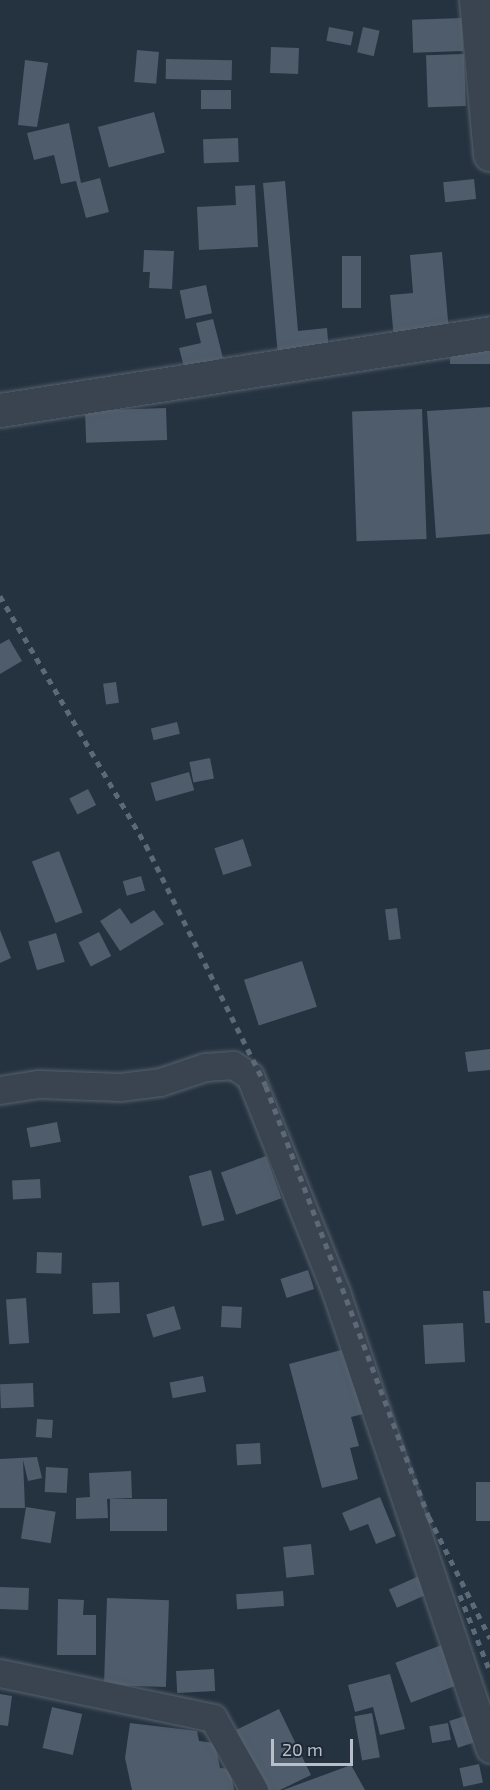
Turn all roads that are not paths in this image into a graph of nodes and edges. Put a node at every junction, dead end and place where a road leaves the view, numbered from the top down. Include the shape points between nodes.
1 (476, 0) edge
2 (490, 154) edge
3 (490, 333) edge
4 (0, 410) edge
5 (0, 1090) edge
6 (0, 1673) edge
7 (490, 1749) edge
8 (254, 1790) edge

1 - 2 street
3 - 4 street
5 - 7 street via 39,1084 120,1087 160,1082 205,1067 233,1065 250,1076 336,1292
6 - 8 street via 213,1718

